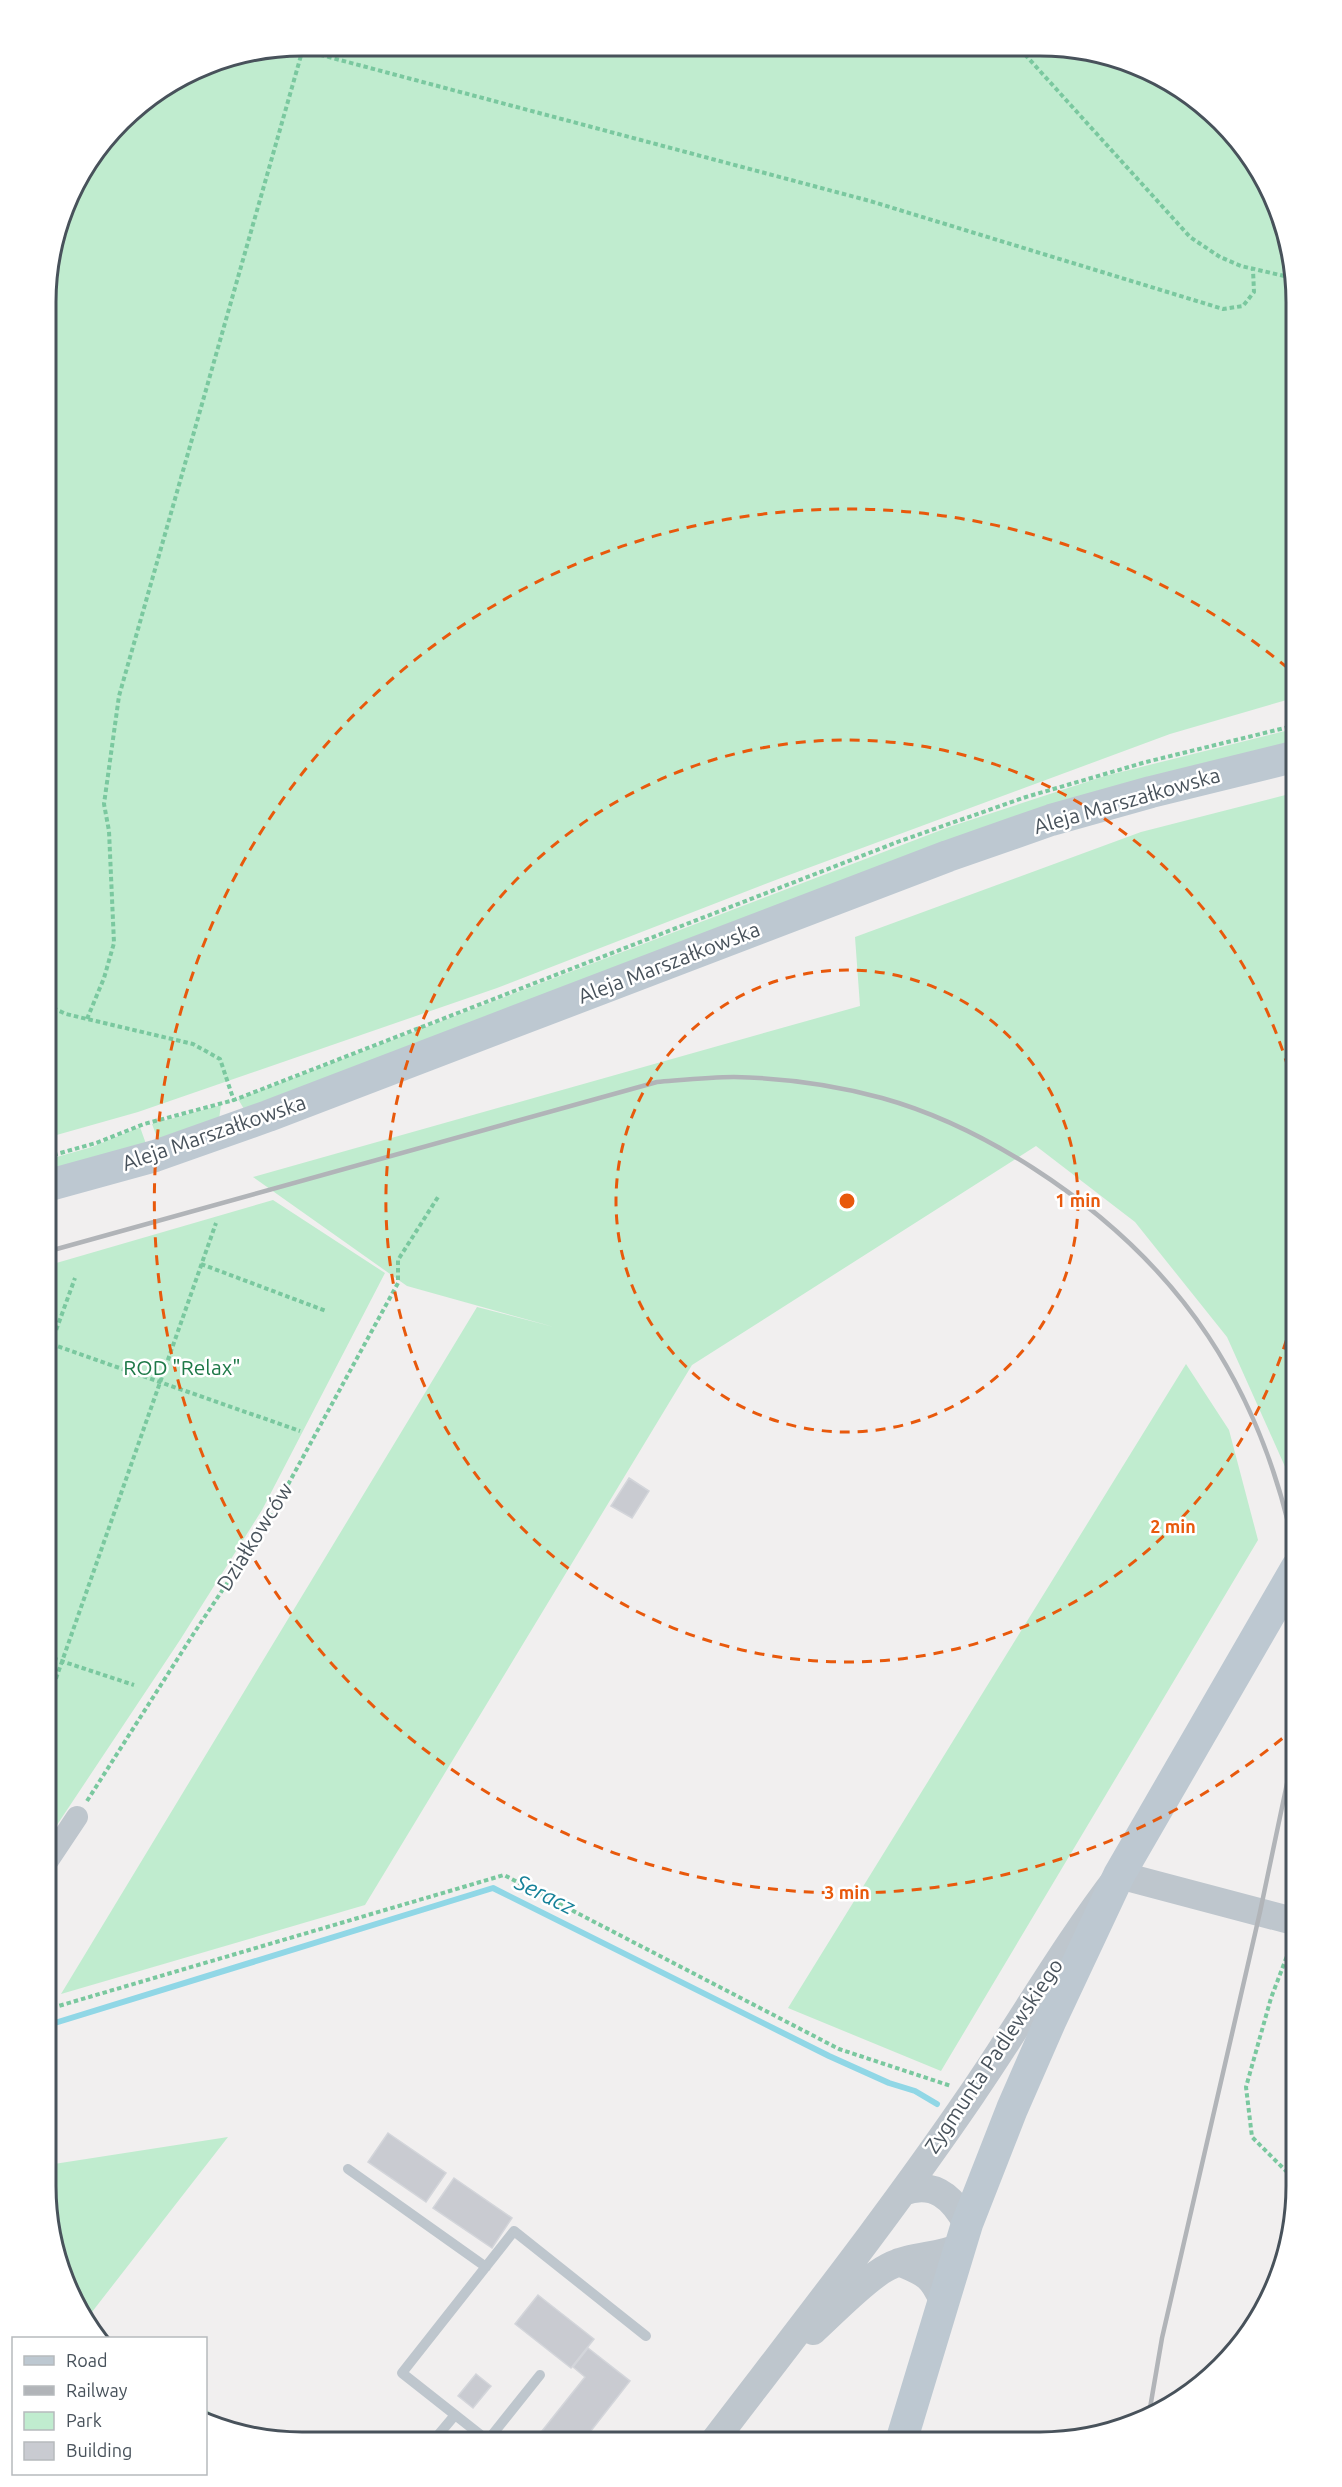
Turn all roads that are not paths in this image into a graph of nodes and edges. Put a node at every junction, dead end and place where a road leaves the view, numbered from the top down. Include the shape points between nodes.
1 (1286, 759) edge
2 (56, 1183) edge
3 (1286, 1586) edge
4 (77, 1817) road end
5 (56, 1848) edge
6 (1119, 1875) junction
7 (1286, 1929) edge
8 (348, 2169) dead end
9 (903, 2192) junction
10 (964, 2236) junction
11 (899, 2262) junction
12 (486, 2267) junction
13 (944, 2301) junction
14 (646, 2336) dead end
15 (766, 2372) junction
16 (540, 2375) dead end
17 (454, 2415) junction
18 (440, 2432) edge
19 (476, 2432) edge
20 (494, 2432) edge
21 (721, 2432) edge
22 (904, 2432) edge

1 - 2 main road, Aleja Marszałkowska via 1062,817 948,856 243,1125 155,1156
3 - 6 main road
4 - 5 street
6 - 7 street
6 - 9 street, Zygmunta Padlewskiego via 1085,1919
6 - 10 main road via 1012,2109
8 - 12 lane
9 - 10 street via 914,2188 934,2190 957,2205
9 - 15 street, Zygmunta Padlewskiego
10 - 11 street, Zygmunta Padlewskiego via 940,2255
10 - 13 main road
11 - 13 street via 923,2272 936,2283
11 - 15 street, Zygmunta Padlewskiego via 875,2275
12 - 14 lane via 514,2231
12 - 17 lane via 402,2373
13 - 22 main road
15 - 21 street, Zygmunta Padlewskiego
16 - 20 lane
17 - 18 lane
17 - 19 lane

